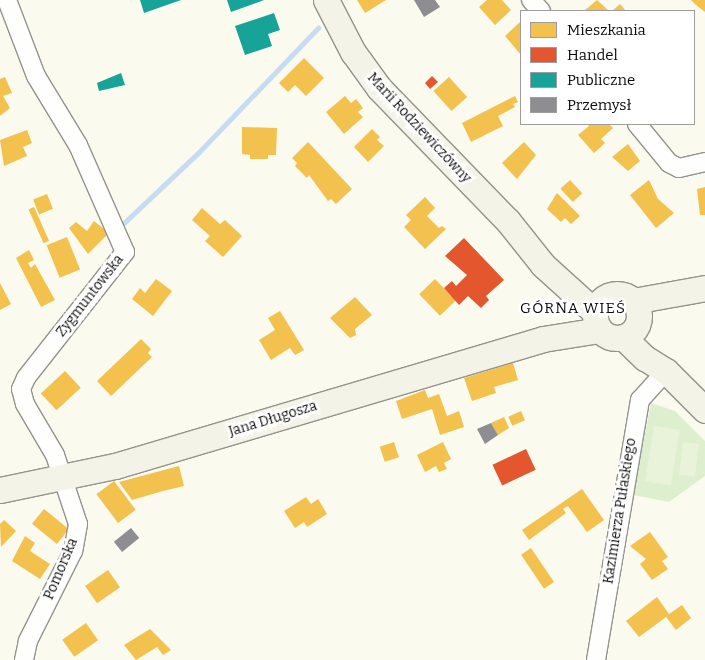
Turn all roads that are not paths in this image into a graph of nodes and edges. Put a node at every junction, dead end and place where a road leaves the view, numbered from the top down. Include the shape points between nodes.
1 (7, 0) edge
2 (326, 0) edge
3 (531, 0) edge
4 (541, 10) edge
5 (638, 125) edge
6 (705, 162) edge
7 (705, 290) edge
8 (617, 317) junction
9 (666, 371) junction
10 (705, 410) edge
11 (63, 477) junction
12 (0, 490) edge
13 (24, 660) edge
14 (596, 660) edge

1 - 11 street, Zygmuntowska via 36,76 78,145 125,252 26,378 21,389 24,404 55,455
2 - 8 street, Marii Rodziewiczówny via 353,52 379,88 508,221 580,279
3 - 4 street
5 - 6 street via 669,163 679,168
7 - 8 street, Jana Długosza
8 - 9 street, Marii Rodziewiczówny via 645,358
8 - 11 street, Jana Długosza via 169,450
9 - 10 street, Marii Rodziewiczówny
9 - 14 street, Kazimierza Pułaskiego via 646,392 638,410
11 - 12 street, Jana Długosza
11 - 13 street, Pomorska via 78,524 76,537 28,641

